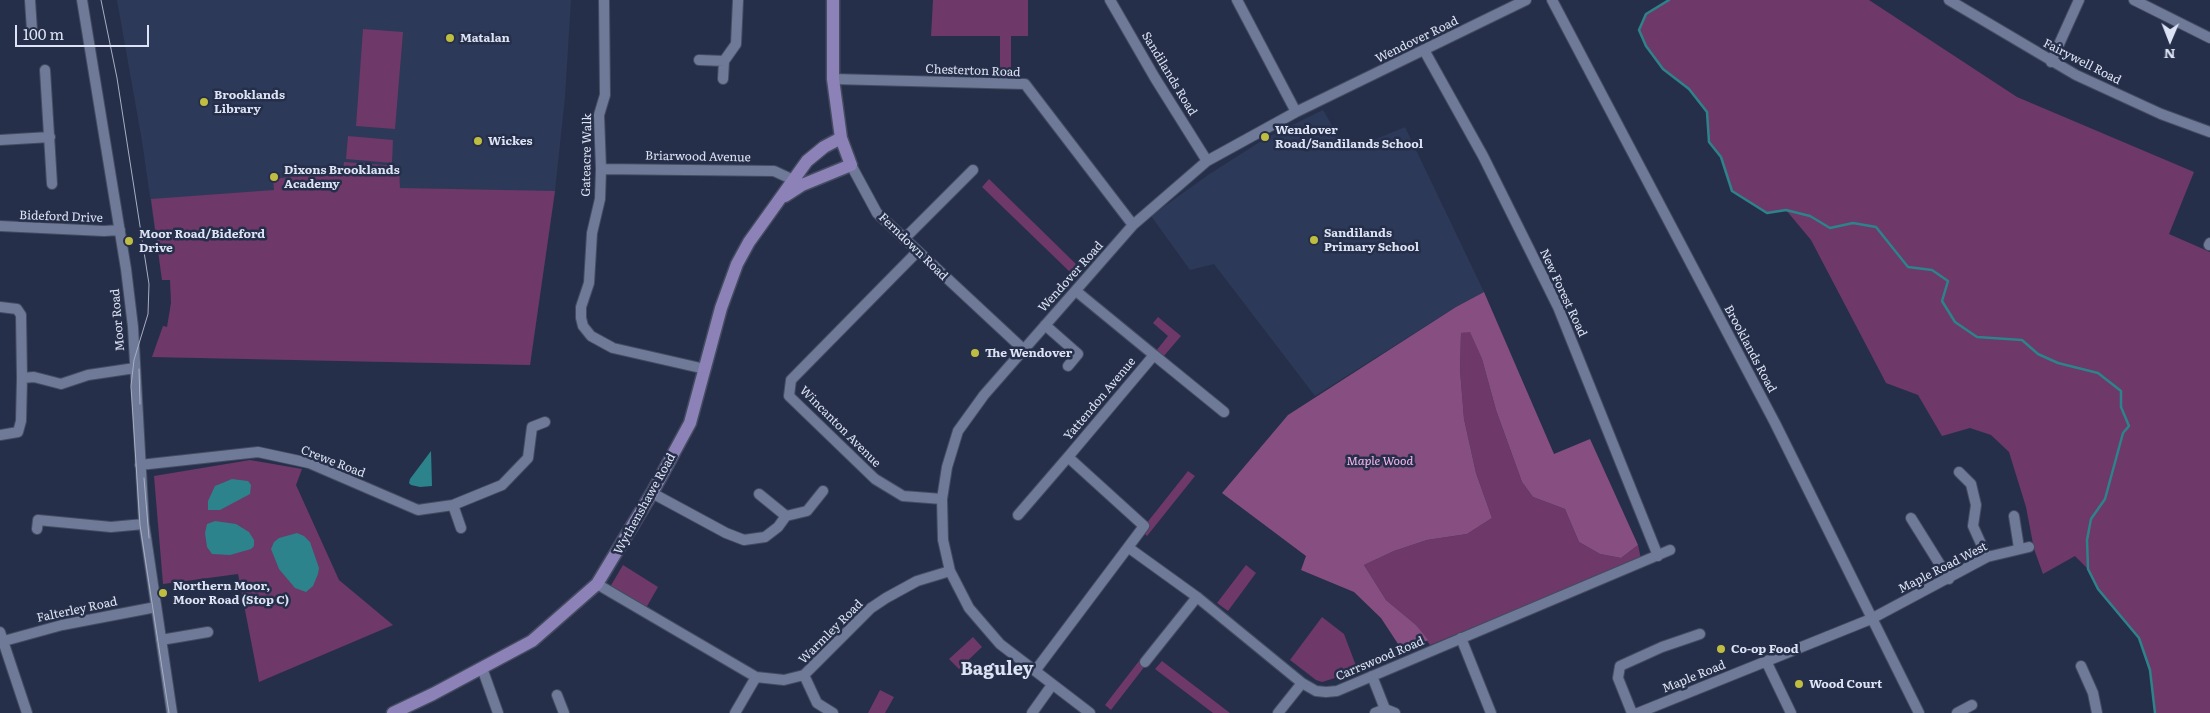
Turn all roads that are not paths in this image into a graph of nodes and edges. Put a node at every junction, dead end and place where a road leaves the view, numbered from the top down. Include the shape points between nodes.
1 (30, 0) edge
2 (82, 0) edge
3 (604, 0) edge
4 (738, 0) edge
5 (833, 0) edge
6 (1110, 0) edge
7 (1238, 0) edge
8 (1526, 0) edge
9 (1552, 0) edge
10 (1949, 0) edge
11 (2078, 0) edge
12 (2134, 0) edge
13 (32, 30) dead end
14 (2210, 38) edge
15 (1424, 50) junction
16 (699, 60) dead end
17 (724, 61) junction
18 (2051, 62) junction
19 (44, 70) dead end
20 (724, 79) dead end
21 (833, 79) junction
22 (1296, 112) junction
23 (2210, 132) edge
24 (50, 137) junction
25 (841, 138) junction
26 (0, 140) edge
27 (1208, 161) junction
28 (851, 165) junction
29 (601, 169) junction
30 (973, 170) dead end
31 (798, 182) junction
32 (52, 184) dead end
33 (1133, 225) junction
34 (0, 226) edge
35 (120, 230) junction
36 (904, 239) junction
37 (917, 252) junction
38 (1076, 291) junction
39 (0, 308) edge
40 (1045, 324) junction
41 (1023, 349) junction
42 (1154, 355) junction
43 (1068, 366) dead end
44 (135, 368) junction
45 (705, 369) junction
46 (22, 378) junction
47 (1224, 412) dead end
48 (545, 422) dead end
49 (0, 435) edge
50 (1068, 457) junction
51 (140, 465) junction
52 (1959, 472) dead end
53 (822, 491) dead end
54 (652, 493) junction
55 (759, 494) dead end
56 (942, 499) junction
57 (453, 505) junction
58 (1018, 515) dead end
59 (786, 516) junction
60 (2014, 516) dead end
61 (1911, 518) dead end
62 (144, 524) junction
63 (461, 528) dead end
64 (37, 529) dead end
65 (1129, 548) junction
66 (1670, 550) dead end
67 (1658, 556) junction
68 (1987, 557) junction
69 (950, 571) junction
70 (1949, 579) junction
71 (596, 584) junction
72 (1197, 596) junction
73 (156, 607) junction
74 (1871, 619) junction
75 (208, 632) dead end
76 (1700, 634) dead end
77 (2, 636) edge
78 (1461, 638) junction
79 (161, 640) junction
80 (1766, 661) junction
81 (1145, 662) dead end
82 (2081, 666) dead end
83 (482, 668) junction
84 (1035, 671) junction
85 (804, 675) junction
86 (1372, 676) junction
87 (756, 677) junction
88 (1302, 683) junction
89 (1052, 685) junction
90 (557, 695) dead end
91 (1972, 705) dead end
92 (1380, 711) edge
93 (1650, 711) edge
94 (27, 713) edge
95 (172, 713) edge
96 (393, 713) edge
97 (498, 713) edge
98 (564, 713) edge
99 (735, 713) edge
100 (833, 713) edge
101 (1032, 713) edge
102 (1090, 713) edge
103 (1278, 713) edge
104 (1395, 713) edge
105 (1492, 713) edge
106 (1632, 713) edge
107 (1638, 713) edge
108 (1790, 713) edge
109 (1919, 713) edge
110 (1958, 713) edge
111 (2098, 713) edge

1 - 13 street
2 - 35 street, Moor Road
3 - 29 street, Gateacre Walk via 605,95 599,115
4 - 17 street via 736,44
5 - 21 main road, Ferndown Road
6 - 27 street, Sandilands Road
7 - 22 street
8 - 15 street, Wendover Road
9 - 74 street, Brooklands Road via 1775,423
10 - 18 street, Fairywell Road
11 - 18 street
12 - 14 street
15 - 22 street, Wendover Road
15 - 67 street, New Forest Road via 1483,156 1558,307
16 - 17 street
17 - 20 street
18 - 23 street, Fairywell Road via 2146,107
19 - 24 street
21 - 25 main road, Ferndown Road
21 - 33 street, Chesterton Road via 1025,84
22 - 27 street, Wendover Road
24 - 26 street
24 - 32 street
25 - 28 main road, Ferndown Road
25 - 31 main road, Wythenshawe Road via 807,162
27 - 33 street, Wendover Road
28 - 31 main road
28 - 36 street, Ferndown Road via 877,214
29 - 31 street, Briarwood Avenue via 774,170
29 - 45 street, Gateacre Walk via 600,199 592,234 592,265 581,307 583,326 591,336 613,348
30 - 36 street
31 - 45 main road, Wythenshawe Road via 749,242 737,264
33 - 38 street, Wendover Road
34 - 35 street, Bideford Drive via 104,232
35 - 44 street, Moor Road via 133,326
36 - 37 street, Ferndown Road
37 - 41 street, Ferndown Road
37 - 56 street, Wincanton Avenue via 791,380 789,396 874,479 903,496
38 - 40 street, Wendover Road
38 - 42 street, Yattendon Avenue
39 - 46 street via 17,309 21,315
40 - 41 street, Wendover Road
40 - 43 street via 1078,354
41 - 56 street, Wendover Road via 958,431 946,467
42 - 47 street
42 - 50 street, Yattendon Avenue
44 - 46 street via 88,375 61,384 34,377
44 - 51 street, Moor Road
45 - 54 main road, Wythenshawe Road via 690,422
46 - 49 street via 18,432
48 - 57 street, Crewe Road via 532,427 528,458 502,485
50 - 58 street
50 - 65 street, Yattendon Avenue via 1144,526
51 - 57 street, Crewe Road via 258,452 309,463 418,510
51 - 62 street, Moor Road
52 - 68 street via 1971,484 1976,505 1973,526
53 - 59 street via 807,512
54 - 59 street via 744,540 764,537
54 - 71 main road, Wythenshawe Road
55 - 59 street
56 - 69 street, Wendover Road via 943,540
57 - 63 street
60 - 68 street, Maple Road West via 2024,547
61 - 70 street
62 - 64 street via 110,527 38,520
62 - 73 street, Moor Road
65 - 72 street, Carrswood Road
65 - 84 street, Yattendon Avenue
66 - 67 street, Carrswood Road
67 - 78 street, Carrswood Road
68 - 70 street, Maple Road West
69 - 84 street, Wendover Road via 969,608 984,628
69 - 85 street, Warmley Road via 918,581 886,598
70 - 74 street, Maple Road West
71 - 83 main road, Wythenshawe Road via 532,641
71 - 87 street, Warmley Road
72 - 81 street
72 - 88 street, Carrswood Road
73 - 77 street, Falterley Road
73 - 79 street, Moor Road
74 - 80 street, Maple Road
74 - 109 street, Brooklands Road
75 - 79 street
76 - 106 street via 1620,666 1618,678
77 - 94 street
78 - 86 street, Carrswood Road
78 - 105 street
79 - 95 street, Moor Road
80 - 93 street, Maple Road
80 - 108 street
82 - 111 street
83 - 96 main road, Wythenshawe Road
83 - 97 street
84 - 89 street, Wendover Road
85 - 87 street, Warmley Road via 784,680
85 - 100 street via 817,703
86 - 88 street, Carrswood Road via 1337,691 1316,690
86 - 92 street
87 - 99 street
88 - 103 street
89 - 101 street
89 - 102 street, Wendover Road
90 - 98 street
91 - 110 street
92 - 104 street
93 - 107 street, Maple Road

